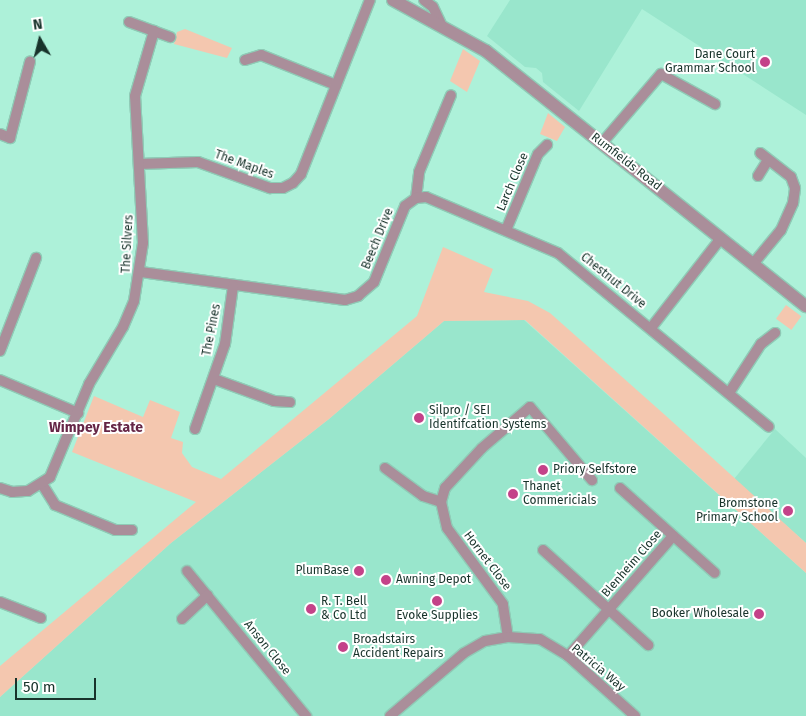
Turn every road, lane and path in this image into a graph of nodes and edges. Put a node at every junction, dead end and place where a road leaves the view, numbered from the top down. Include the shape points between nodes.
1 (370, 0) edge
2 (393, 0) edge
3 (424, 0) edge
4 (129, 22) dead end
5 (441, 24) junction
6 (154, 31) junction
7 (170, 37) dead end
8 (245, 60) dead end
9 (30, 62) dead end
10 (336, 85) junction
11 (451, 96) dead end
12 (715, 104) dead end
13 (0, 134) edge
14 (602, 143) junction
15 (547, 145) dead end
16 (760, 153) dead end
17 (768, 160) junction
18 (138, 164) junction
19 (758, 176) dead end
20 (416, 198) junction
21 (506, 230) junction
22 (721, 238) junction
23 (36, 258) dead end
24 (753, 264) junction
25 (141, 272) junction
26 (233, 286) junction
27 (806, 306) edge
28 (651, 328) junction
29 (775, 333) dead end
30 (0, 351) edge
31 (214, 379) junction
32 (0, 380) edge
33 (729, 393) junction
34 (290, 402) dead end
35 (78, 413) junction
36 (769, 427) dead end
37 (195, 429) dead end
38 (385, 468) dead end
39 (592, 480) dead end
40 (42, 484) junction
41 (0, 488) edge
42 (620, 488) dead end
43 (441, 502) junction
44 (132, 530) dead end
45 (673, 536) junction
46 (544, 550) dead end
47 (187, 571) dead end
48 (716, 573) dead end
49 (208, 595) junction
50 (0, 602) edge
51 (609, 610) junction
52 (41, 618) dead end
53 (182, 619) dead end
54 (508, 637) junction
55 (648, 645) dead end
56 (568, 656) junction
57 (306, 716) edge
58 (390, 716) edge
59 (635, 716) edge

1 - 10 street, The Maples
2 - 5 street, Rumfields Road
3 - 5 street, Rumfields Road via 433,7
4 - 6 street
5 - 14 street, Rumfields Road via 486,51
6 - 7 street
6 - 18 street, The Silvers via 135,96
8 - 10 street via 261,55
9 - 13 street via 10,138
10 - 18 street, The Maples via 301,174 288,186 270,188 198,162
11 - 20 street via 419,172
12 - 14 street via 663,70
14 - 22 street, Rumfields Road
15 - 21 street, Larch Close via 538,154
16 - 17 street
17 - 19 street
17 - 24 street via 791,177 796,188 781,230
18 - 25 street, The Silvers via 143,221
20 - 21 street, Chestnut Drive via 431,199
20 - 26 street, Beech Drive via 403,210 378,275 358,296 331,301
21 - 28 street, Chestnut Drive via 558,253
22 - 24 street, Rumfields Road
22 - 28 street
23 - 30 street
24 - 27 street, Rumfields Road
25 - 26 street, Beech Drive
25 - 35 street, The Silvers via 123,327 89,384
26 - 31 street, The Pines via 224,344
28 - 33 street, Chestnut Drive
29 - 33 street via 761,344
31 - 34 street via 274,401
31 - 37 street, The Pines
32 - 35 street
33 - 36 street, Chestnut Drive
35 - 40 street, The Silvers via 56,467
38 - 43 street via 423,496
39 - 43 street via 530,407 453,476
40 - 41 street via 28,491 12,492
40 - 44 street via 55,505 115,530
42 - 45 street, Blenheim Close
43 - 54 street, Hornet Close via 447,528 503,604
45 - 48 street, Blenheim Close
45 - 51 street, Blenheim Close
46 - 51 street, Blenheim Close
47 - 49 street, Anson Close
49 - 53 street
49 - 57 street, Anson Close
50 - 52 street
51 - 55 street, Blenheim Close
51 - 56 street, Blenheim Close
54 - 56 street, Patricia Way via 540,640
54 - 58 street, Patricia Way via 485,641 464,653
56 - 59 street, Patricia Way

